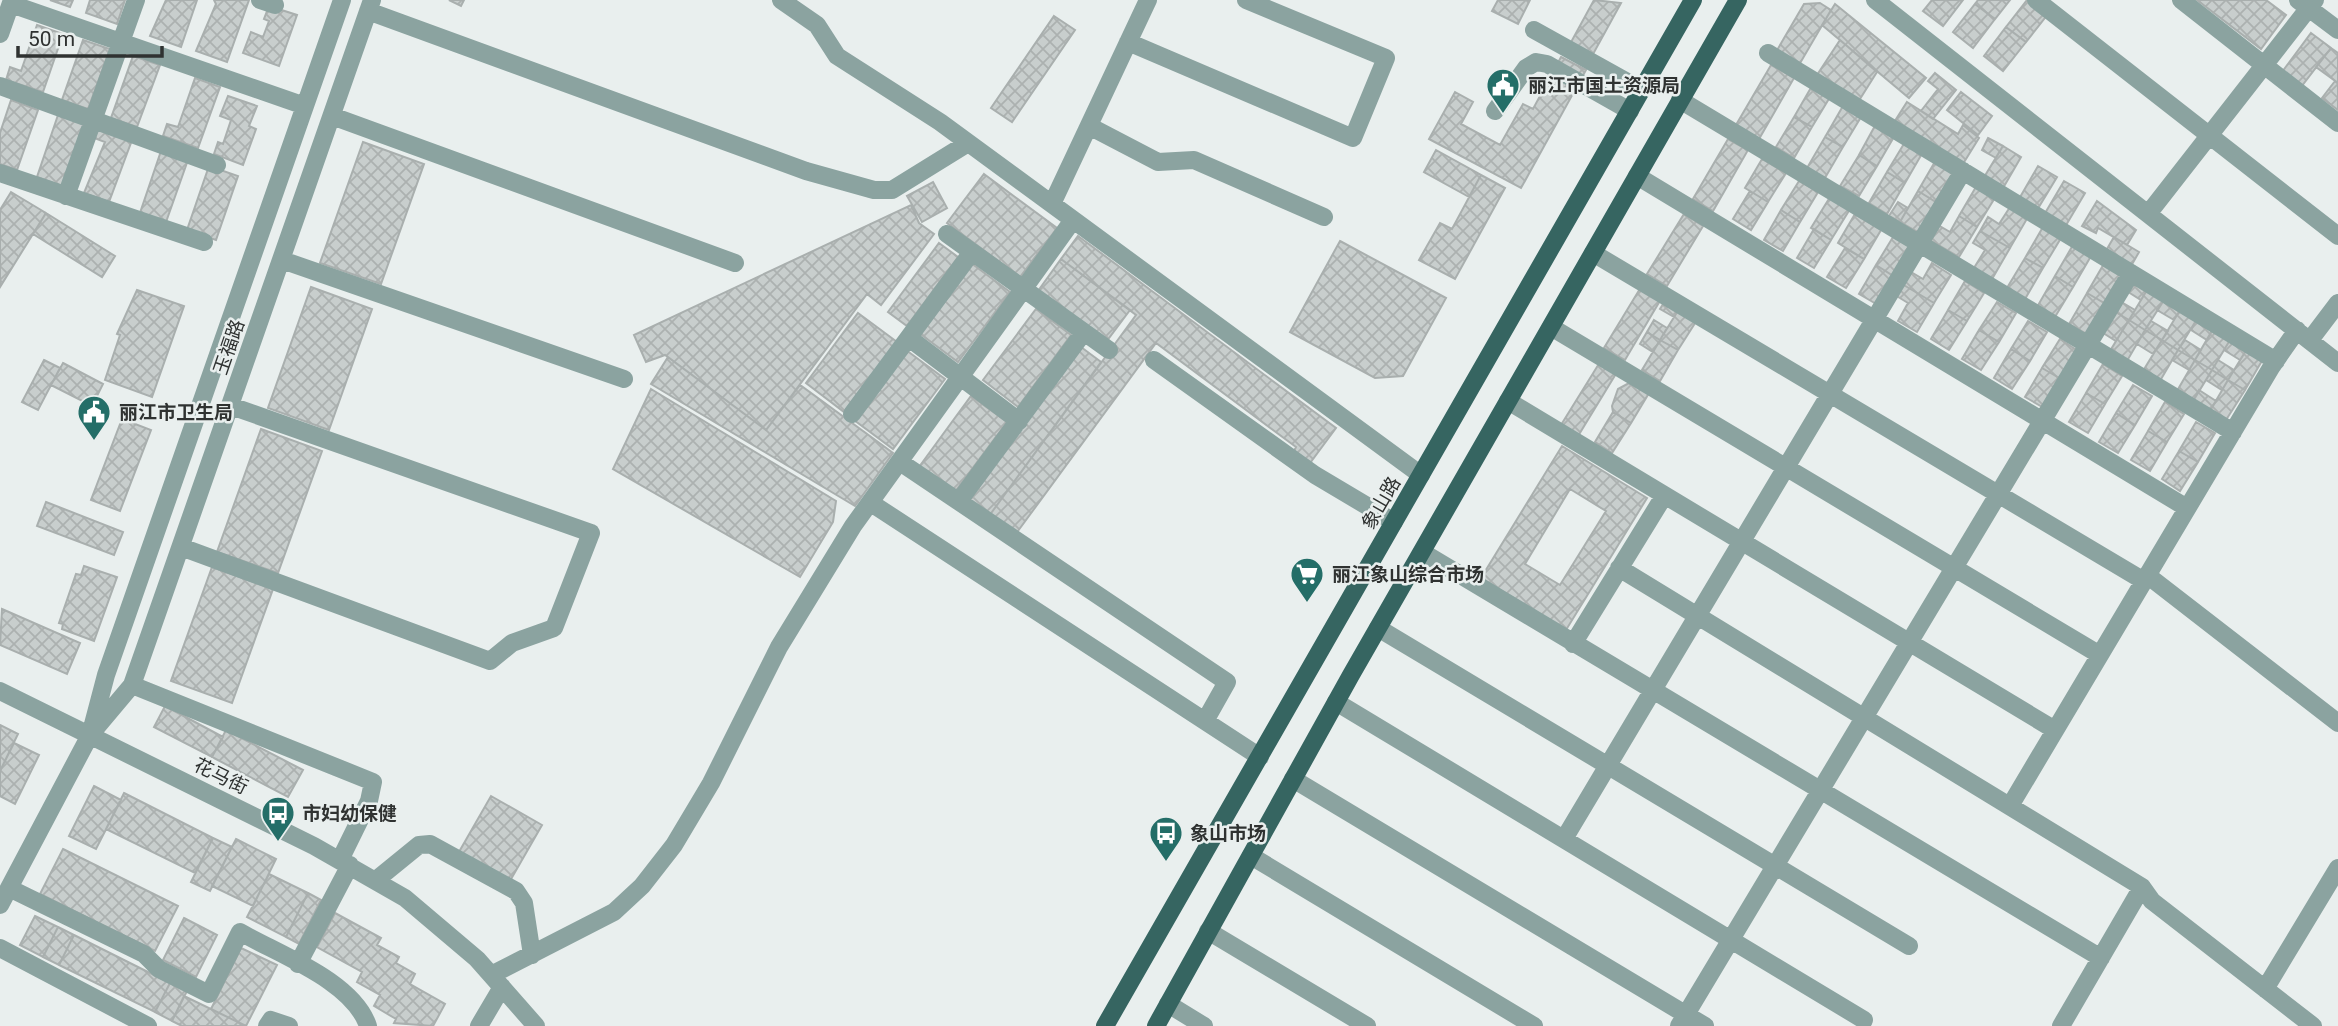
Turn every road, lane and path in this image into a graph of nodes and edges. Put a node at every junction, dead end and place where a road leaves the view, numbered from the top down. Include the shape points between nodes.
1 (136, 0) edge
2 (342, 0) edge
3 (781, 0) edge
4 (1148, 0) edge
5 (1246, 0) edge
6 (1693, 0) edge
7 (1738, 0) edge
8 (1875, 0) edge
9 (2036, 0) edge
10 (2181, 0) edge
11 (11, 2) edge
12 (2307, 3) edge
13 (370, 6) edge
14 (1535, 30) dead end
15 (2338, 30) edge
16 (0, 34) edge
17 (121, 42) junction
18 (1128, 42) junction
19 (1768, 54) dead end
20 (2264, 65) junction
21 (0, 86) edge
22 (1642, 90) junction
23 (1680, 100) junction
24 (305, 106) junction
25 (1495, 111) dead end
26 (1630, 111) junction
27 (332, 116) junction
28 (93, 120) junction
29 (2338, 123) edge
30 (1089, 126) junction
31 (2209, 135) junction
32 (968, 143) junction
33 (217, 165) dead end
34 (1963, 171) junction
35 (0, 173) edge
36 (1637, 176) junction
37 (66, 196) junction
38 (1052, 204) junction
39 (2148, 214) junction
40 (1324, 218) dead end
41 (1073, 220) junction
42 (947, 234) dead end
43 (2338, 236) edge
44 (204, 242) dead end
45 (1919, 244) junction
46 (972, 252) junction
47 (1593, 253) junction
48 (282, 260) junction
49 (735, 263) dead end
50 (2130, 273) junction
51 (1024, 289) junction
52 (2338, 303) edge
53 (1874, 319) junction
54 (1551, 327) junction
55 (1084, 332) junction
56 (2303, 335) junction
57 (909, 338) junction
58 (2087, 345) junction
59 (1109, 350) dead end
60 (1154, 360) dead end
61 (2276, 361) junction
62 (2338, 363) edge
63 (961, 377) junction
64 (624, 379) dead end
65 (1830, 393) junction
66 (1508, 401) junction
67 (231, 406) junction
68 (852, 414) dead end
69 (2042, 420) junction
70 (1019, 421) junction
71 (2233, 432) junction
72 (900, 462) junction
73 (1786, 467) junction
74 (1421, 475) junction
75 (1998, 494) junction
76 (1664, 496) junction
77 (959, 502) junction
78 (871, 503) junction
79 (2188, 508) junction
80 (1394, 522) junction
81 (1741, 542) junction
82 (181, 547) junction
83 (1422, 552) junction
84 (1619, 568) junction
85 (1954, 568) junction
86 (2146, 578) junction
87 (1697, 616) junction
88 (1378, 628) junction
89 (1909, 643) junction
90 (1573, 644) junction
91 (2100, 655) junction
92 (132, 684) junction
93 (0, 691) edge
94 (1652, 691) junction
95 (1336, 702) junction
96 (1864, 717) junction
97 (1205, 721) junction
98 (2338, 723) edge
99 (2055, 730) junction
100 (90, 735) junction
101 (1260, 757) junction
102 (1608, 765) junction
103 (1293, 779) junction
104 (1820, 791) junction
105 (2010, 806) junction
106 (1564, 839) junction
107 (1251, 856) junction
108 (345, 862) junction
109 (1775, 866) junction
110 (2338, 868) edge
111 (376, 880) junction
112 (2142, 887) junction
113 (9, 888) junction
114 (0, 905) edge
115 (1208, 931) junction
116 (1731, 939) junction
117 (1909, 946) dead end
118 (0, 948) edge
119 (532, 955) junction
120 (2101, 958) junction
121 (298, 964) junction
122 (497, 981) junction
123 (2265, 989) junction
124 (1168, 1004) junction
125 (1682, 1020) edge
126 (1864, 1020) dead end
127 (148, 1026) edge
128 (267, 1026) edge
129 (289, 1026) edge
130 (368, 1026) edge
131 (479, 1026) edge
132 (536, 1026) edge
133 (1105, 1026) edge
134 (1156, 1026) edge
135 (1204, 1026) edge
136 (1367, 1026) edge
137 (1534, 1026) edge
138 (1705, 1026) edge
139 (2061, 1026) edge
140 (2313, 1026) edge

1 - 17 street
2 - 24 street, 玉福路
3 - 32 street via 817,25 837,56
4 - 18 street
5 - 18 street via 1386,58 1353,138
6 - 22 main road, 象山路
7 - 23 main road
8 - 39 street
9 - 31 street
10 - 20 street
11 - 16 street
11 - 17 street
12 - 15 street
12 - 20 street
13 - 27 street, 玉福路
13 - 32 street via 806,171 874,190 892,190
14 - 22 street
17 - 24 street
17 - 28 street
18 - 30 street
19 - 34 street
20 - 29 street
20 - 31 street
21 - 28 street
22 - 26 main road, 象山路
23 - 36 main road
23 - 45 street
24 - 100 street, 玉福路 via 106,675
25 - 26 street via 1525,68 1535,62 1547,64
26 - 74 main road, 象山路
27 - 48 street, 玉福路
27 - 49 street
28 - 33 street
28 - 37 street
30 - 38 street
30 - 40 street via 1157,162 1194,160
31 - 39 street
31 - 43 street
32 - 38 street
34 - 45 street
34 - 50 street
35 - 37 street
36 - 47 main road
36 - 53 street
37 - 44 street
38 - 41 street
39 - 56 street
41 - 51 street
41 - 74 street
42 - 46 street
45 - 53 street
45 - 58 street
46 - 51 street
46 - 57 street
47 - 54 main road
47 - 65 street
48 - 64 street
48 - 67 street, 玉福路
50 - 58 street
50 - 61 street
51 - 55 street
51 - 63 street
52 - 56 street
53 - 65 street
53 - 69 street
54 - 66 main road
54 - 73 street
55 - 59 street
55 - 70 street
56 - 61 street
56 - 62 street
57 - 63 street
57 - 68 street
58 - 69 street
58 - 71 street
60 - 80 street via 1315,475
61 - 71 street
63 - 70 street
63 - 72 street
65 - 73 street
65 - 75 street
66 - 76 street
66 - 83 main road
67 - 82 street, 玉福路
67 - 82 street via 591,533 554,628 512,643 490,661
69 - 75 street
69 - 79 street
70 - 77 street
71 - 79 street
72 - 77 street
72 - 78 street
73 - 81 street
73 - 85 street
74 - 80 main road, 象山路
75 - 85 street
75 - 86 street
76 - 81 street
76 - 84 street
77 - 97 street via 1227,682
78 - 97 street
78 - 119 street via 779,647 711,783 674,845 642,886 614,912
79 - 86 street
80 - 101 main road, 象山路
81 - 87 street
81 - 89 street
82 - 92 street, 玉福路
83 - 88 main road
83 - 90 street
84 - 87 street
84 - 90 street
85 - 89 street
85 - 91 street
86 - 91 street
86 - 98 street
87 - 94 street
87 - 96 street
88 - 95 main road
88 - 102 street
89 - 96 street
89 - 99 street
90 - 94 street
91 - 99 street
92 - 100 street, 玉福路
92 - 108 street via 373,782
93 - 100 street, 花马街
94 - 102 street
94 - 104 street
95 - 103 main road
95 - 106 street
96 - 104 street
96 - 105 street
97 - 101 street
99 - 105 street
100 - 108 street, 花马街
100 - 113 street, 玉福路
101 - 133 main road, 象山路
102 - 106 street
102 - 109 street
103 - 107 main road
103 - 125 street
104 - 109 street
104 - 120 street
105 - 112 street
106 - 116 street
107 - 115 main road
107 - 137 street
108 - 111 street, 花马街
108 - 121 street
109 - 116 street
109 - 117 street
110 - 123 street
111 - 119 street via 419,845 430,845 516,891 524,903
111 - 122 street, 花马街 via 429,916
112 - 120 street
112 - 123 street via 2152,901
113 - 114 street, 玉福路
113 - 121 street via 144,954 159,969 209,995 240,932
115 - 124 main road
115 - 136 street
116 - 125 street
116 - 126 street
118 - 127 street
119 - 122 street
120 - 139 street
121 - 130 street via 350,995
122 - 131 street
122 - 132 street, 花马街
123 - 140 street
124 - 134 main road
124 - 135 street
125 - 138 street
128 - 129 street via 276,1020

